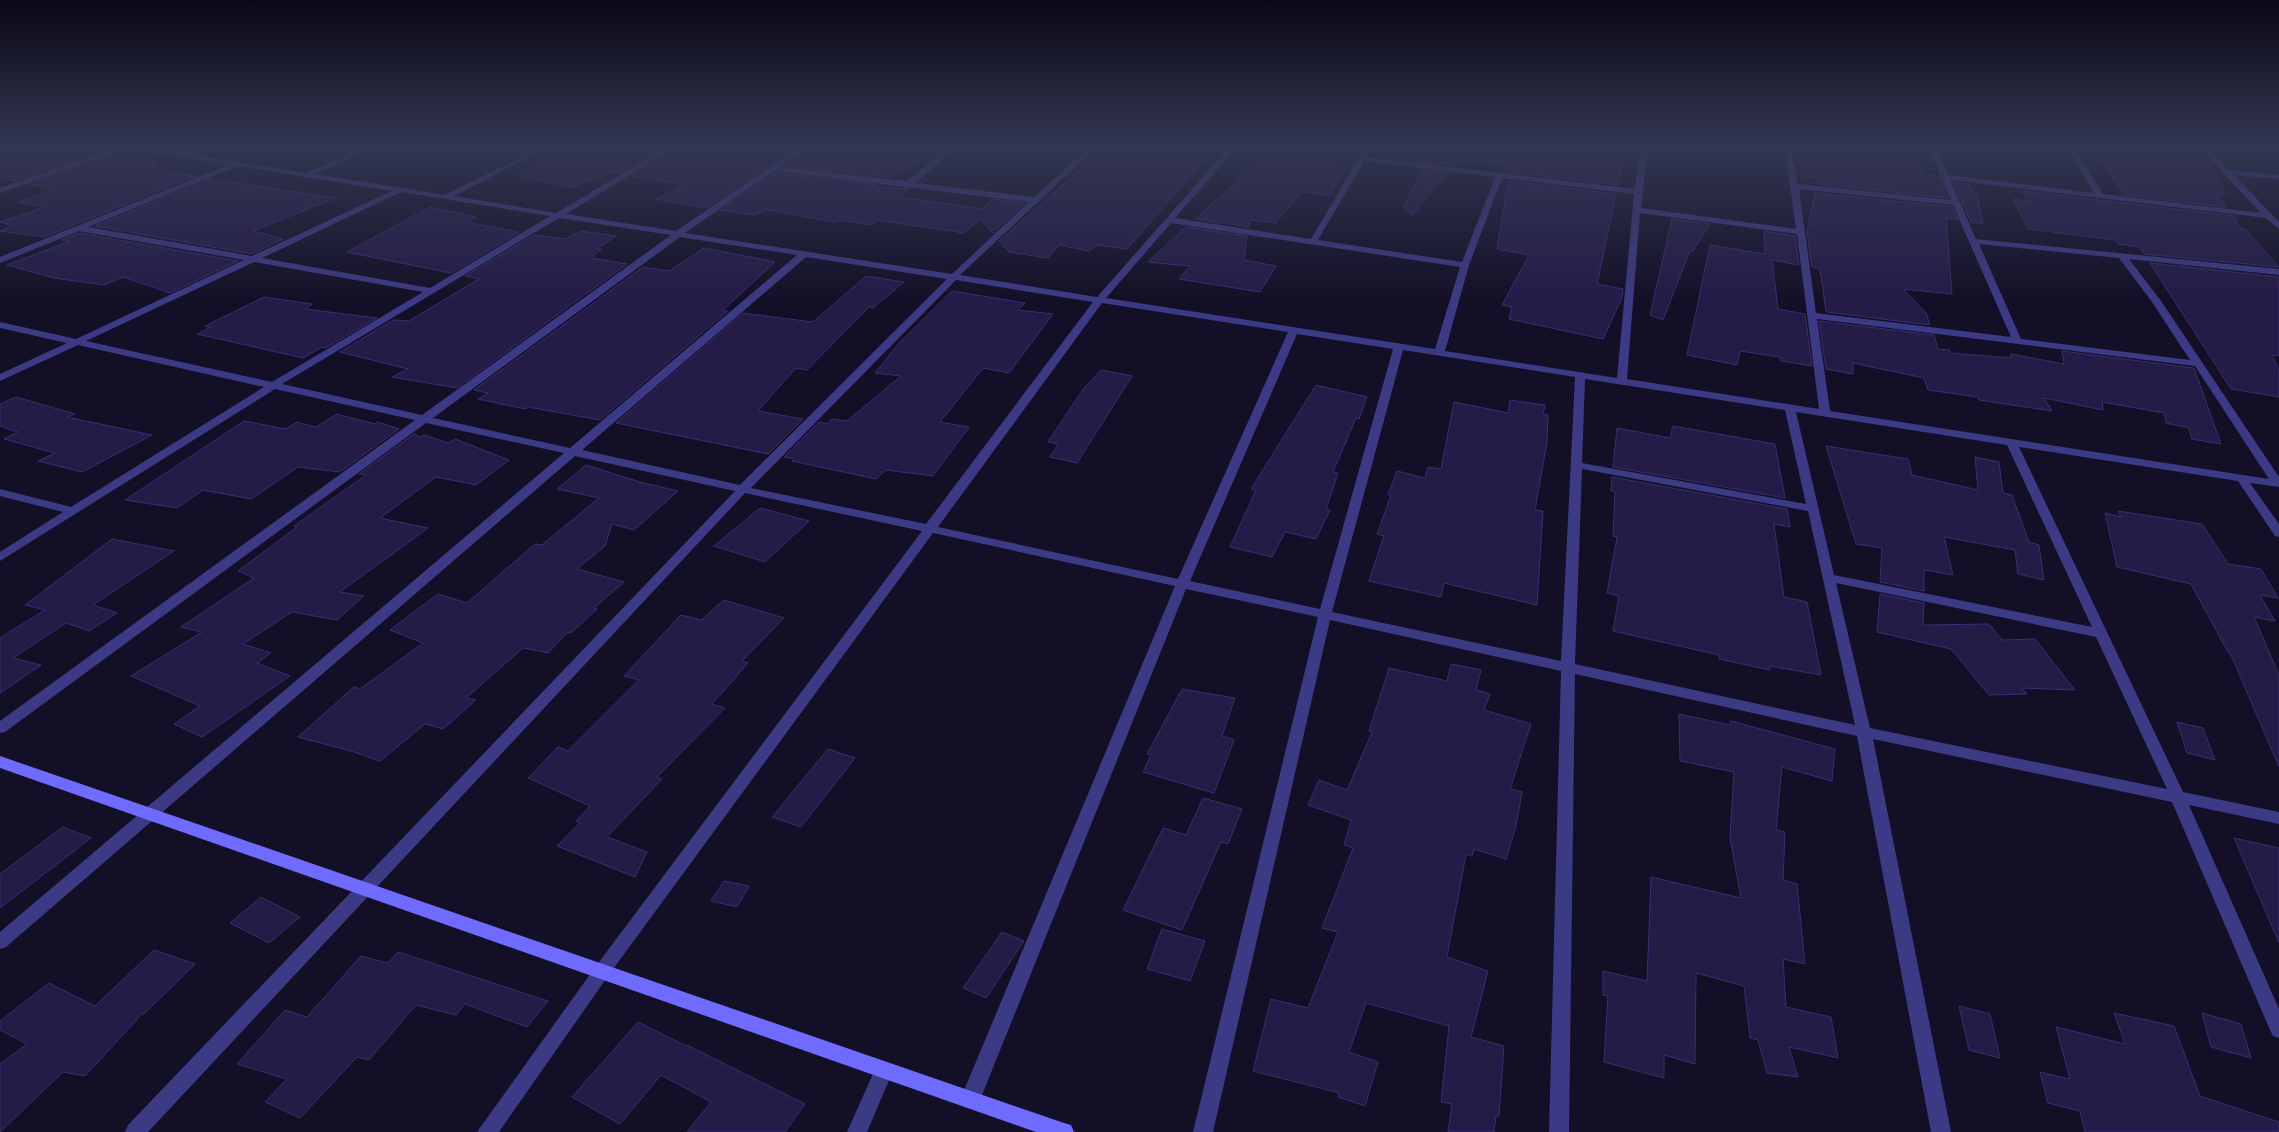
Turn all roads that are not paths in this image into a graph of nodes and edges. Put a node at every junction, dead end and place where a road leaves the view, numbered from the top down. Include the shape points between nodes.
1 (156, 197) edge
2 (385, 197) edge
3 (447, 197) edge
4 (587, 197) edge
5 (730, 197) edge
6 (1010, 197) edge
7 (1039, 197) edge
8 (1189, 197) edge
9 (1340, 197) edge
10 (1491, 197) edge
11 (1638, 197) edge
12 (1797, 197) edge
13 (1899, 197) edge
14 (1954, 197) edge
15 (2107, 197) edge
16 (2249, 197) edge
17 (1035, 200) junction
18 (1957, 203) junction
19 (1637, 210) junction
20 (556, 215) junction
21 (2268, 216) junction
22 (1169, 220) junction
23 (2279, 227) edge
24 (78, 228) junction
25 (1801, 232) junction
26 (678, 234) junction
27 (1974, 241) junction
28 (1313, 242) junction
29 (804, 254) junction
30 (2122, 256) junction
31 (252, 259) junction
32 (0, 260) edge
33 (1464, 265) junction
34 (2279, 272) edge
35 (954, 276) junction
36 (431, 291) junction
37 (1100, 299) junction
38 (1811, 316) junction
39 (0, 326) edge
40 (1294, 330) junction
41 (76, 342) junction
42 (2018, 342) junction
43 (1399, 346) junction
44 (1439, 352) junction
45 (2199, 364) junction
46 (1580, 375) junction
47 (0, 378) edge
48 (1622, 381) junction
49 (274, 385) junction
50 (1790, 408) junction
51 (1825, 413) junction
52 (426, 418) junction
53 (2011, 442) junction
54 (572, 451) junction
55 (1576, 465) junction
56 (2242, 479) junction
57 (2278, 484) edge
58 (741, 489) junction
59 (0, 492) edge
60 (1814, 509) junction
61 (71, 512) junction
62 (931, 529) junction
63 (2279, 533) edge
64 (0, 558) edge
65 (1829, 578) junction
66 (1182, 584) junction
67 (1325, 615) junction
68 (2102, 634) junction
69 (1568, 667) junction
70 (0, 728) edge
71 (1864, 732) junction
72 (0, 762) edge
73 (2178, 797) junction
74 (151, 813) junction
75 (2279, 818) edge
76 (366, 890) junction
77 (0, 942) edge
78 (602, 971) junction
79 (2279, 1030) edge
80 (884, 1072) junction
81 (970, 1100) junction
82 (134, 1132) edge
83 (487, 1132) edge
84 (857, 1132) edge
85 (1064, 1132) edge
86 (1203, 1132) edge
87 (1560, 1132) edge
88 (1940, 1132) edge

1 - 24 street
2 - 31 street
3 - 20 street
4 - 20 street
5 - 26 street
6 - 17 street
7 - 17 street
8 - 22 street
9 - 28 street
10 - 33 street
11 - 19 street
12 - 25 street
13 - 18 street
14 - 18 street
15 - 21 street
16 - 21 street
17 - 35 street
18 - 27 street
19 - 25 street
19 - 48 street
20 - 26 street
20 - 36 street
21 - 23 street
22 - 28 street
22 - 37 street
24 - 31 street
24 - 32 street
25 - 38 street
26 - 29 street
26 - 52 street
27 - 30 street
27 - 42 street
28 - 33 street
29 - 35 street
29 - 54 street
30 - 34 street
30 - 45 street
31 - 36 street
31 - 41 street
33 - 44 street
35 - 37 street
35 - 58 street
36 - 49 street
37 - 40 street
37 - 62 street
38 - 42 street
38 - 51 street
39 - 41 street
40 - 43 street
40 - 66 street
41 - 47 street
41 - 49 street
42 - 45 street
43 - 44 street
43 - 67 street
44 - 46 street
45 - 57 street
46 - 48 street
46 - 55 street
48 - 50 street
49 - 52 street
49 - 61 street
50 - 51 street
50 - 60 street
51 - 53 street
52 - 54 street
52 - 70 street
53 - 56 street
53 - 68 street
54 - 58 street
54 - 74 street
55 - 60 street
55 - 69 street
56 - 57 street
56 - 63 street
58 - 62 street
58 - 76 street
59 - 61 street
60 - 65 street
61 - 64 street
62 - 66 street
62 - 78 street
65 - 68 street
65 - 71 street
66 - 67 street
66 - 81 street
67 - 69 street
67 - 86 street
68 - 73 street
69 - 71 street
69 - 87 street
71 - 73 street
71 - 88 street
72 - 74 street
73 - 75 street
73 - 79 street
74 - 76 street
74 - 77 street
76 - 78 street
76 - 82 street
78 - 80 street
78 - 83 street
80 - 81 street
80 - 84 street
81 - 85 street

